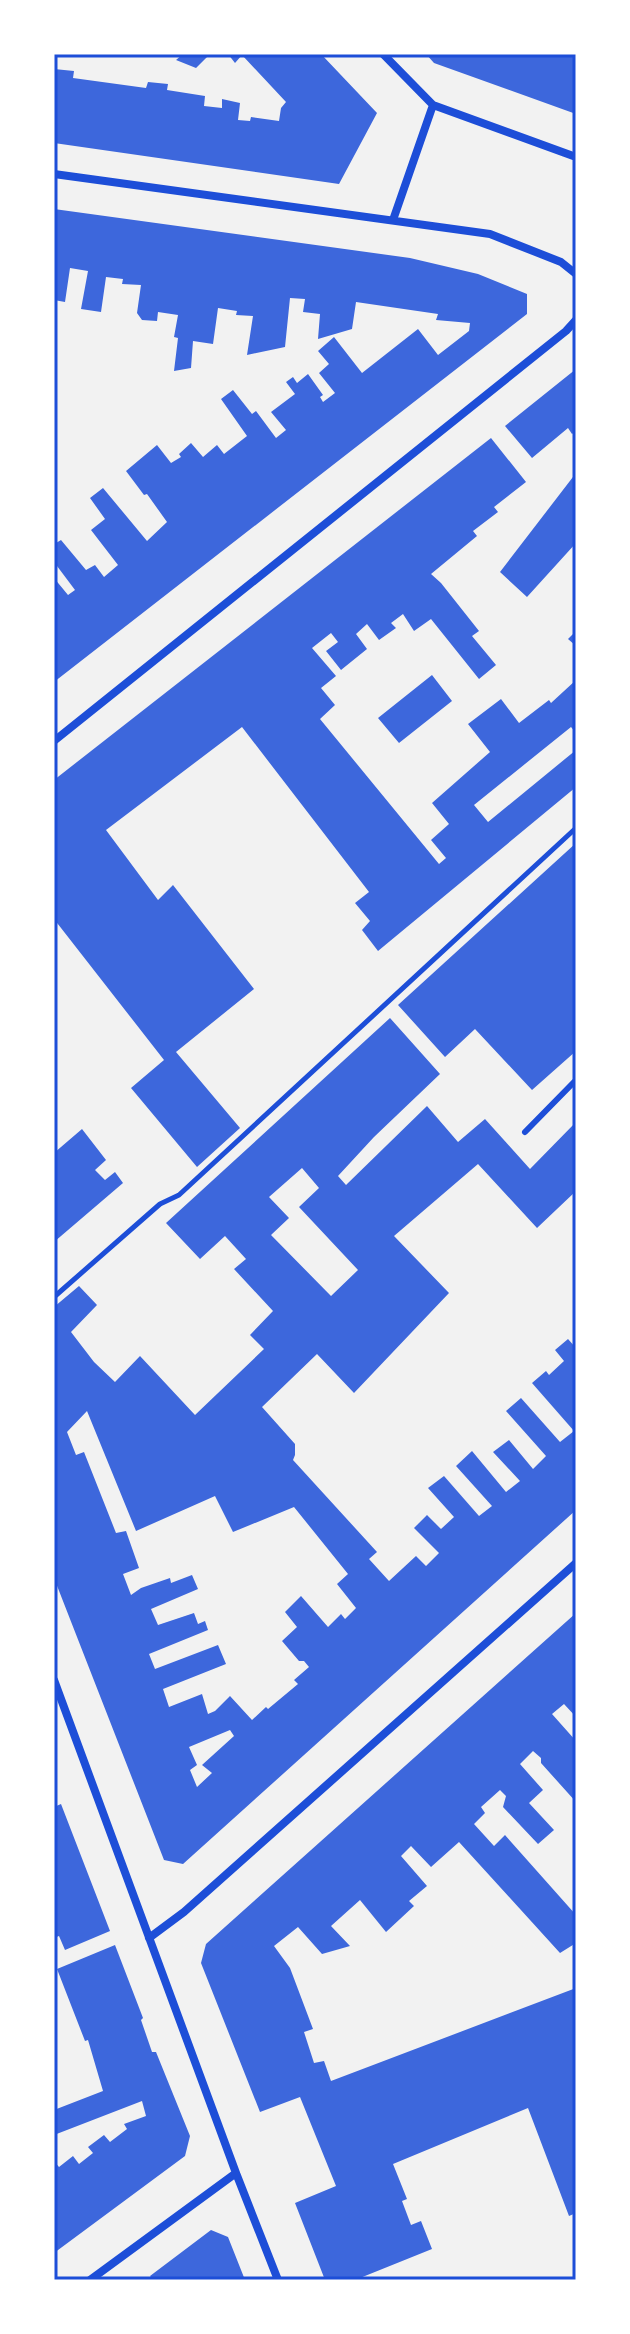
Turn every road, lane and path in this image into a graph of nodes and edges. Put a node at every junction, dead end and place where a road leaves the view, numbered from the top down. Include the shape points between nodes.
1 (383, 54) edge
2 (433, 105) junction
3 (576, 157) edge
4 (54, 174) edge
5 (393, 220) junction
6 (576, 274) edge
7 (576, 320) edge
8 (54, 741) edge
9 (576, 828) edge
10 (576, 1080) edge
11 (525, 1132) dead end
12 (54, 1297) edge
13 (576, 1563) edge
14 (54, 1680) edge
15 (149, 1938) junction
16 (236, 2173) junction
17 (90, 2280) edge
18 (278, 2280) edge

1 - 2 street
2 - 3 street
2 - 5 street
4 - 5 street
5 - 6 street via 490,234 561,262
7 - 8 street
9 - 12 path via 179,1195 160,1204
10 - 11 lane
13 - 15 street
14 - 15 street
15 - 16 street
16 - 17 street
16 - 18 street

